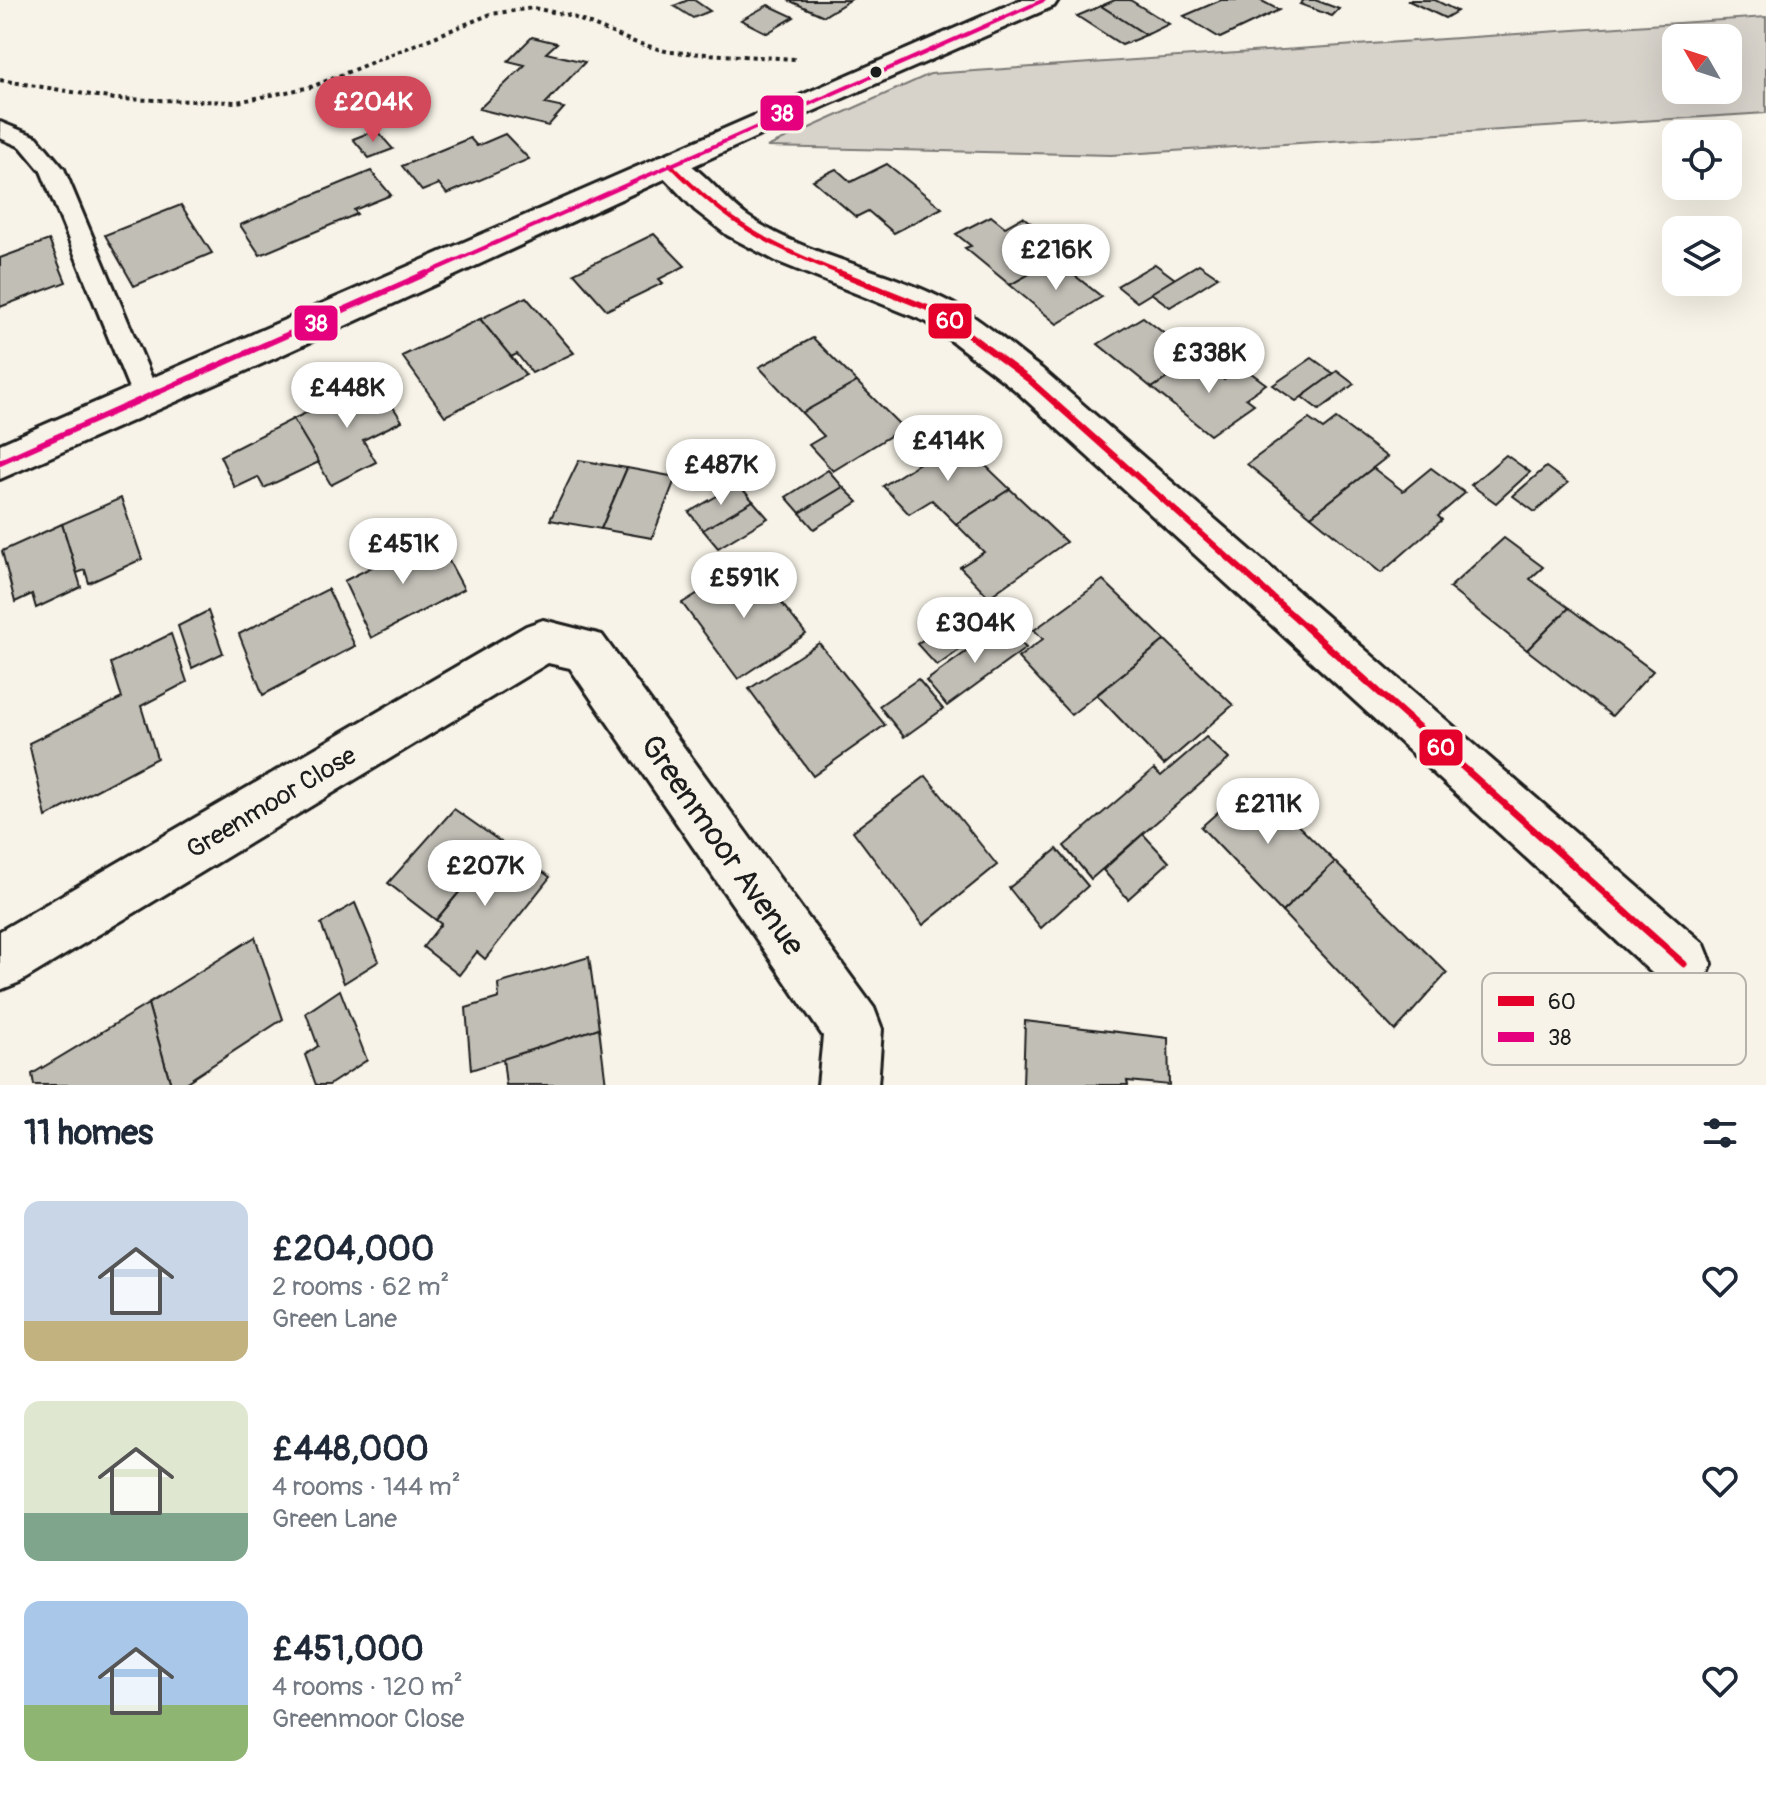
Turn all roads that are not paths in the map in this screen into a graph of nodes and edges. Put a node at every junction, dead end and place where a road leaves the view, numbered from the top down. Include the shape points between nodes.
1 (1044, 0) edge
2 (0, 129) edge
3 (670, 164) junction
4 (147, 400) junction
5 (0, 462) edge
6 (543, 641) joint
7 (0, 962) edge
8 (1684, 964) dead end
9 (848, 1085) edge

1 - 3 street
2 - 4 lane via 29,142 52,169
3 - 4 street
3 - 8 street via 739,227 789,253 940,313 1028,379
4 - 5 street
6 - 7 street, Greenmoor Close
6 - 9 street, Greenmoor Avenue via 585,650 853,1029

